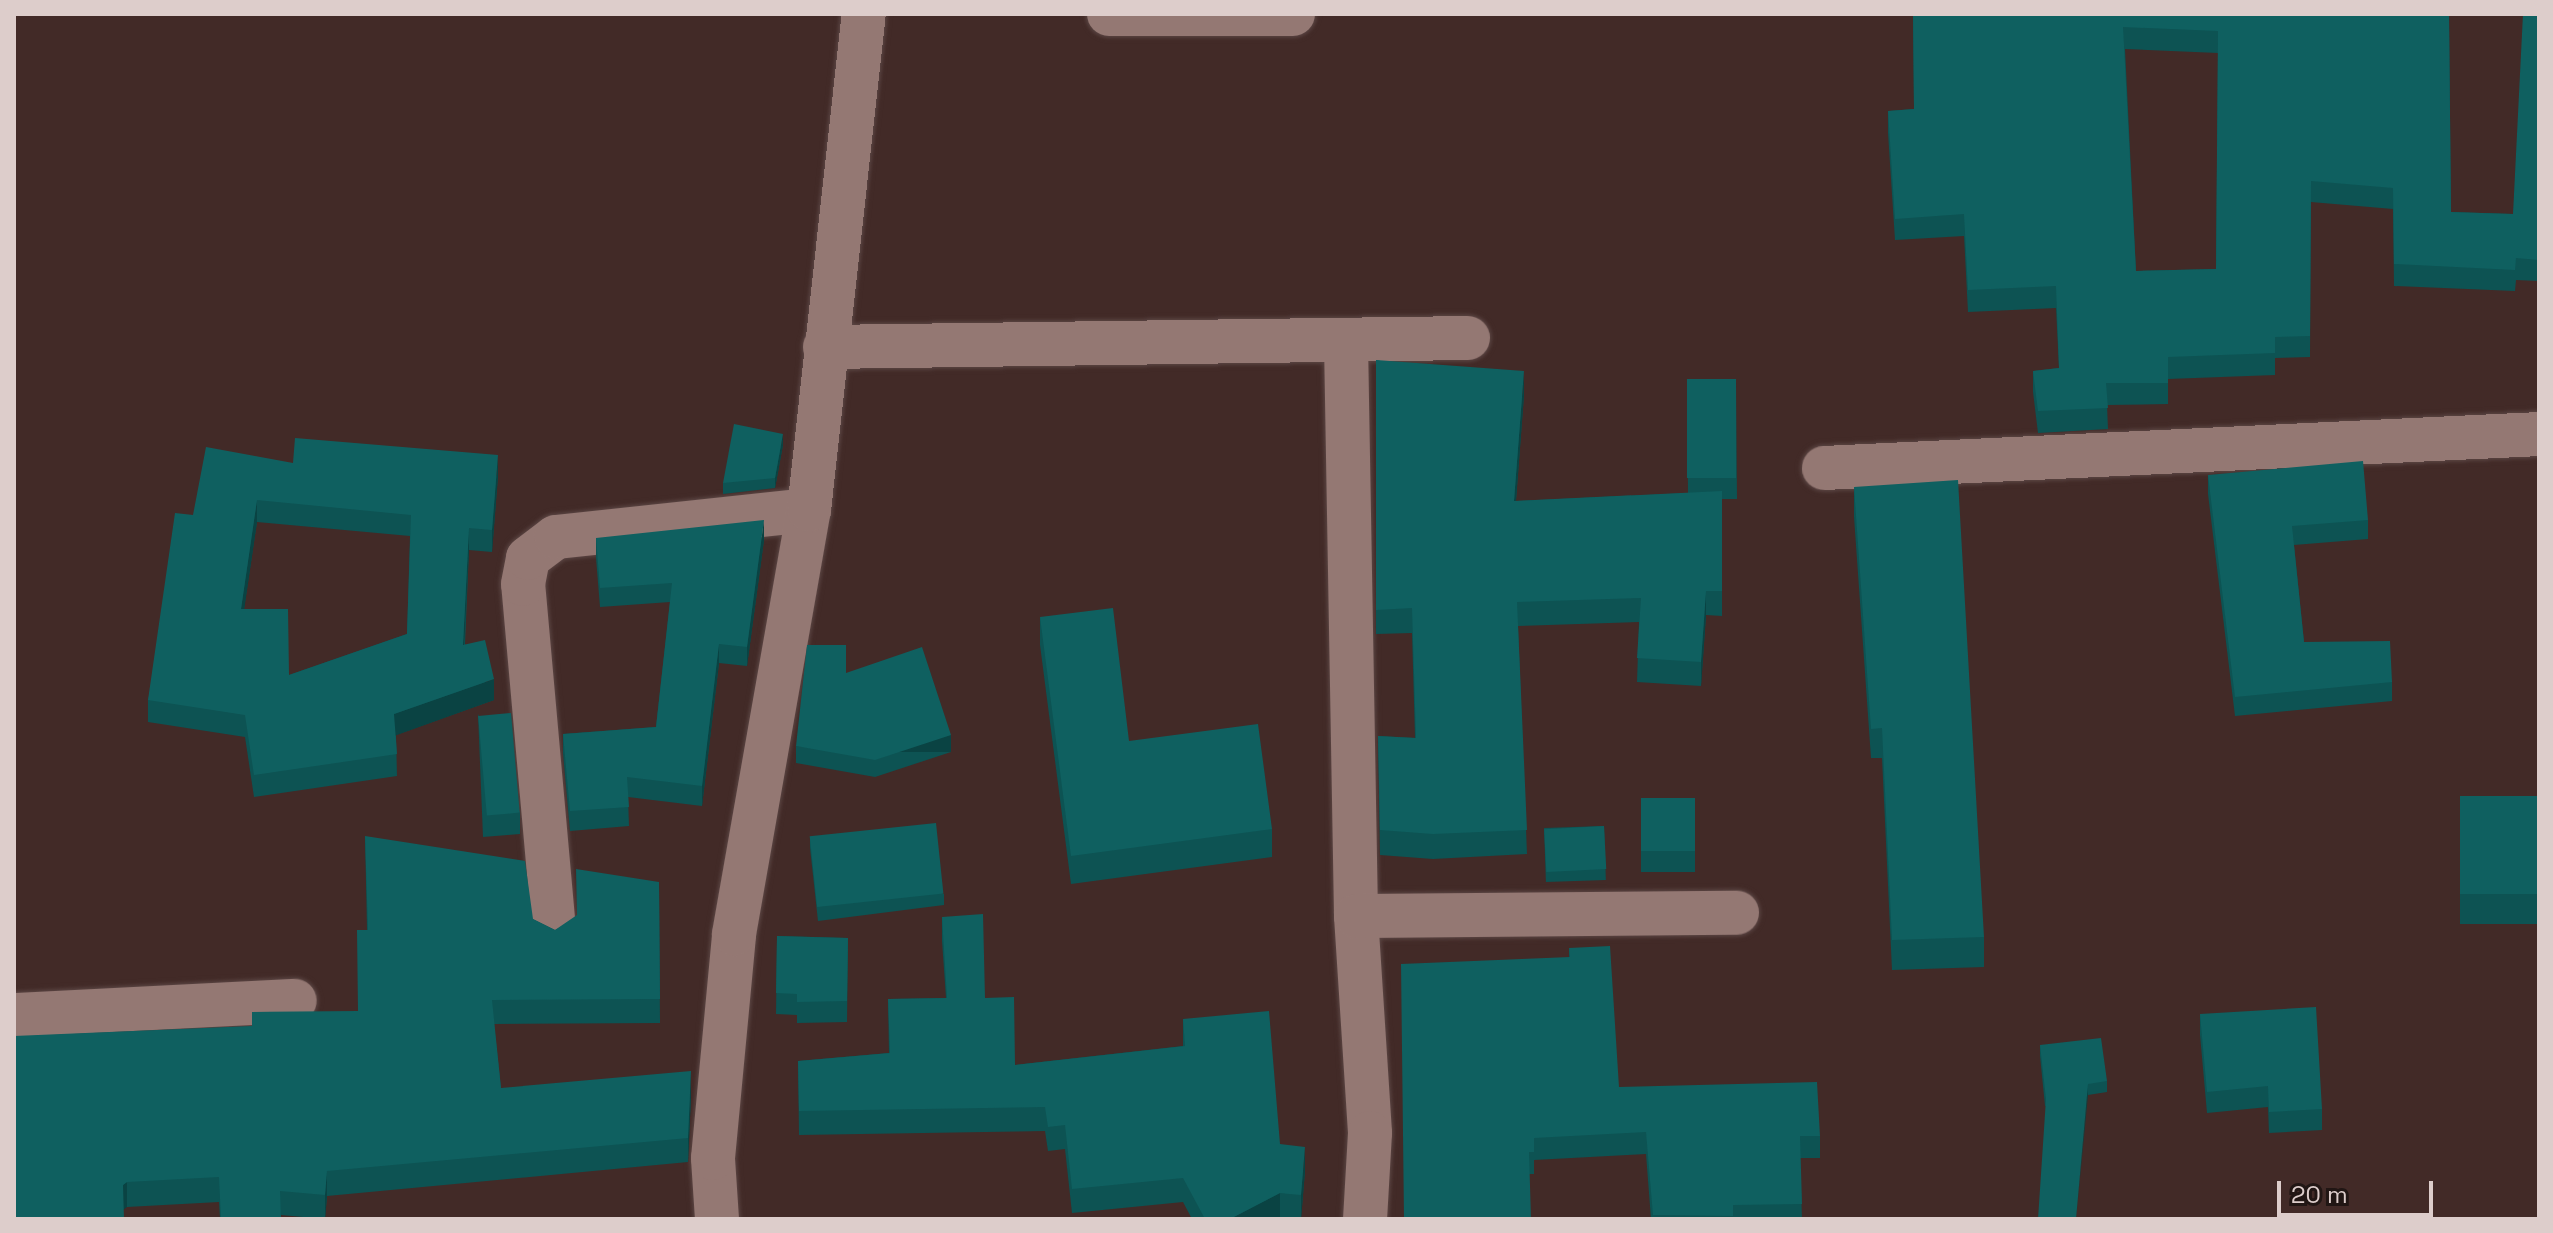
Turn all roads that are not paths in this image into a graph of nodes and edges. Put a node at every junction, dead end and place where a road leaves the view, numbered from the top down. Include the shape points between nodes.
1 (864, 14) edge
2 (1109, 14) edge
3 (1293, 14) edge
4 (1468, 338) dead end
5 (1346, 342) junction
6 (825, 347) junction
7 (2539, 434) edge
8 (1824, 468) dead end
9 (809, 510) junction
10 (1737, 913) dead end
11 (1356, 916) junction
12 (554, 930) edge
13 (295, 1001) dead end
14 (14, 1015) edge
15 (717, 1219) edge
16 (1365, 1219) edge

1 - 6 street
2 - 3 street
4 - 5 street
5 - 6 street
5 - 11 street
6 - 9 street
7 - 8 street
9 - 12 street via 556,537 528,558 523,584
9 - 15 street via 734,934 713,1158
10 - 11 street
11 - 16 street via 1370,1133
13 - 14 street

